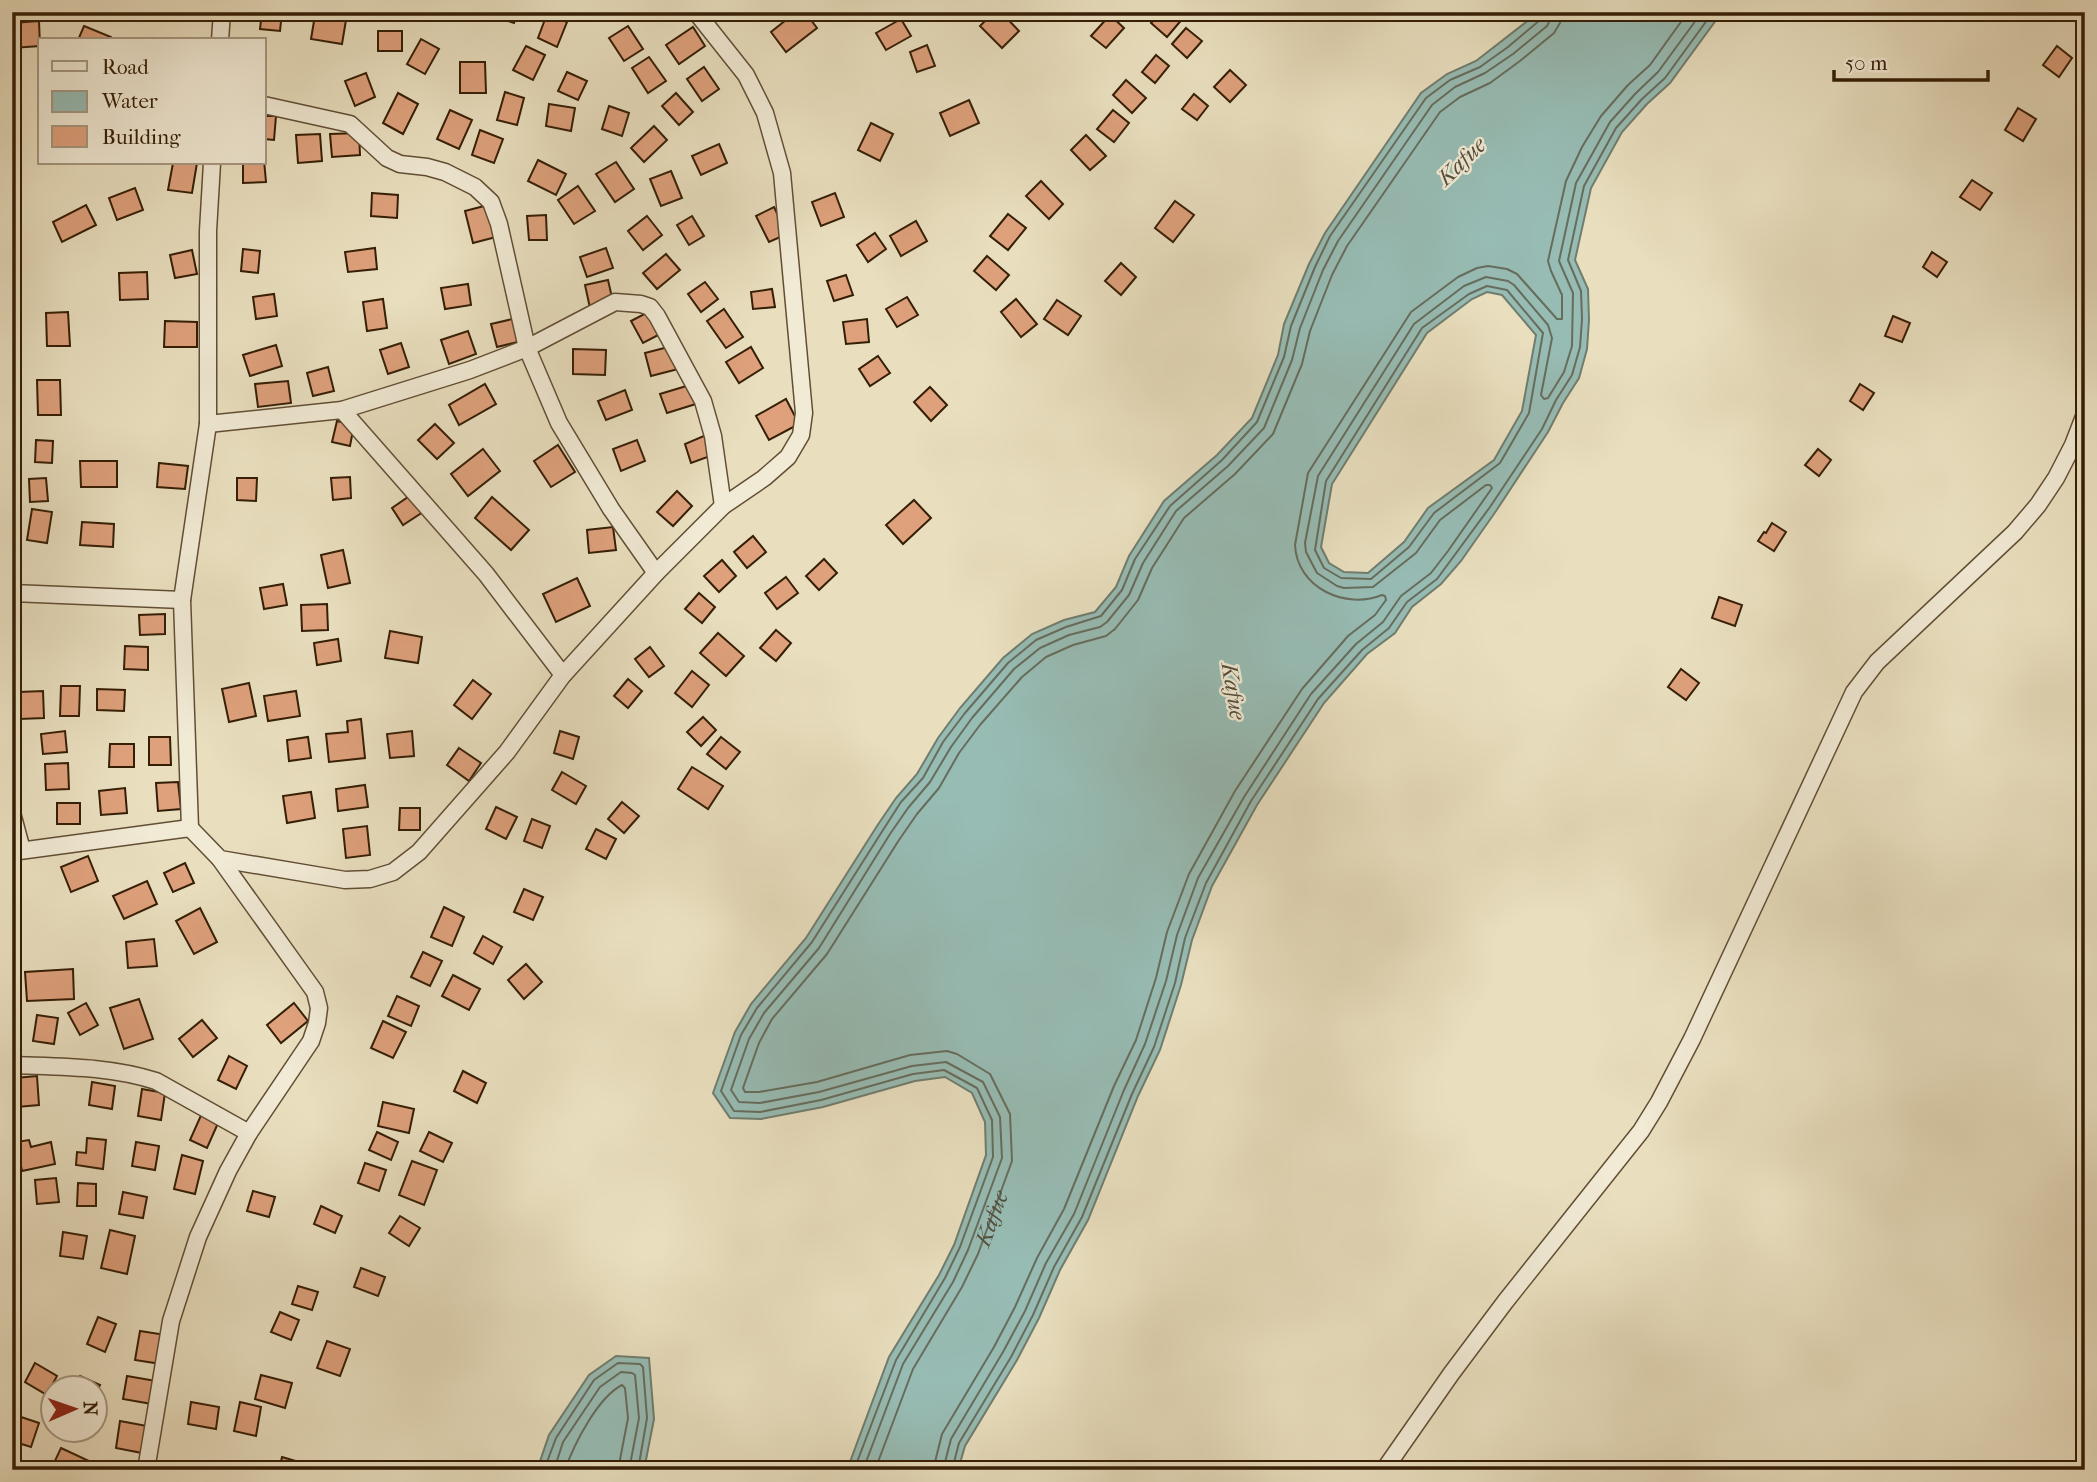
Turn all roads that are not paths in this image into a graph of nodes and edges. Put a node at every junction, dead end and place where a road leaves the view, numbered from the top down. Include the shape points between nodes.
1 (222, 12) edge
2 (696, 12) edge
3 (220, 38) edge
4 (266, 105) edge
5 (212, 164) edge
6 (527, 348) junction
7 (342, 410) junction
8 (2085, 414) edge
9 (208, 424) junction
10 (723, 506) junction
11 (656, 573) junction
12 (12, 593) edge
13 (182, 600) junction
14 (562, 675) junction
15 (12, 813) edge
16 (190, 828) junction
17 (17, 851) edge
18 (220, 859) junction
19 (12, 1065) edge
20 (249, 1133) junction
21 (146, 1470) edge
22 (1384, 1470) edge

1 - 3 street
2 - 10 street via 746,75 765,113 782,173 804,413 801,435 788,457
4 - 6 street via 350,124 387,158 427,167 475,187 491,202 499,224
5 - 9 street
6 - 7 street
6 - 10 street via 615,302 650,307 703,401
6 - 11 street via 559,423 585,469
7 - 9 street
7 - 14 street via 486,574
8 - 22 street via 2056,478 2038,505 1877,662 1854,692 1659,1102 1505,1302
9 - 13 street
10 - 11 street
11 - 14 street
12 - 13 street
13 - 16 street
14 - 18 street via 507,752 419,852 393,872 345,880
15 - 17 street
16 - 17 street
16 - 18 street
18 - 20 street via 315,992 319,1008 311,1041
19 - 20 street via 101,1069 140,1076
20 - 21 street via 228,1171 185,1275 171,1321

